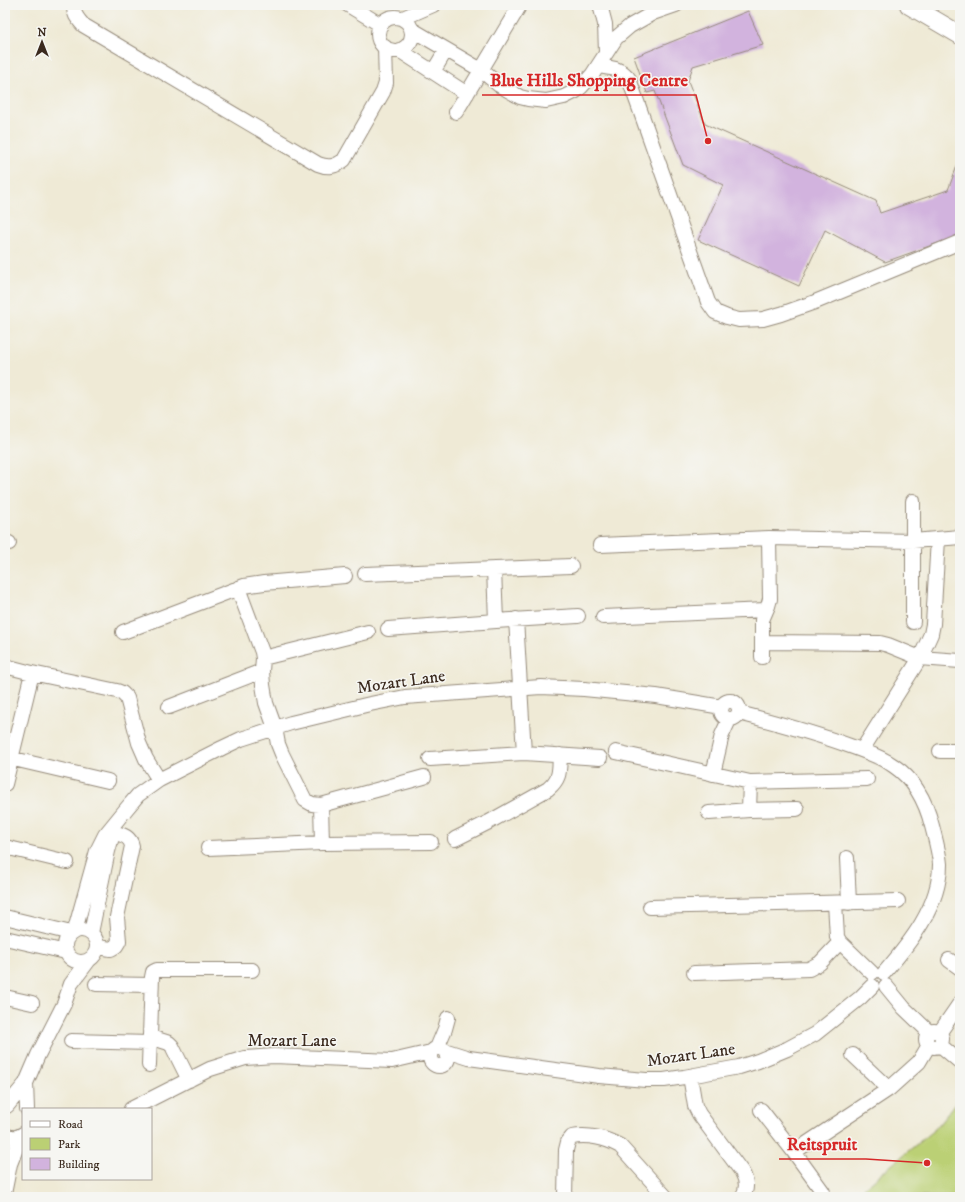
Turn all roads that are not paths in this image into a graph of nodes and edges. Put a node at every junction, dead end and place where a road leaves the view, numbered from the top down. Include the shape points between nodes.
1 (74, 5) edge
2 (348, 5) edge
3 (433, 5) edge
4 (520, 5) edge
5 (600, 5) edge
6 (676, 5) edge
7 (909, 5) edge
8 (407, 24) junction
9 (381, 25) junction
10 (960, 35) edge
11 (385, 47) junction
12 (399, 50) junction
13 (446, 50) junction
14 (606, 52) junction
15 (598, 66) junction
16 (481, 70) junction
17 (433, 72) junction
18 (467, 94) junction
19 (456, 112) dead end
20 (960, 242) edge
21 (913, 501) dead end
22 (960, 537) edge
23 (769, 538) junction
24 (938, 539) junction
25 (913, 541) junction
26 (600, 545) dead end
27 (570, 566) dead end
28 (494, 569) junction
29 (365, 574) dead end
30 (345, 576) dead end
31 (238, 588) junction
32 (766, 610) junction
33 (578, 616) dead end
34 (603, 617) dead end
35 (516, 619) junction
36 (496, 621) junction
37 (913, 622) dead end
38 (388, 629) dead end
39 (123, 632) dead end
40 (368, 632) dead end
41 (763, 642) junction
42 (762, 657) dead end
43 (920, 658) junction
44 (960, 661) edge
45 (263, 664) junction
46 (5, 666) edge
47 (32, 673) junction
48 (520, 688) junction
49 (169, 707) dead end
50 (734, 716) junction
51 (275, 728) junction
52 (862, 750) junction
53 (940, 751) dead end
54 (960, 751) edge
55 (616, 752) dead end
56 (524, 753) junction
57 (560, 755) junction
58 (8, 758) edge
59 (600, 758) dead end
60 (430, 759) dead end
61 (713, 774) junction
62 (424, 777) dead end
63 (867, 779) dead end
64 (159, 780) junction
65 (108, 781) dead end
66 (750, 782) junction
67 (5, 784) edge
68 (321, 805) junction
69 (797, 809) dead end
70 (749, 810) junction
71 (710, 813) dead end
72 (115, 827) junction
73 (455, 839) dead end
74 (431, 842) dead end
75 (322, 843) junction
76 (5, 847) edge
77 (208, 848) dead end
78 (847, 858) dead end
79 (67, 862) dead end
80 (898, 901) dead end
81 (842, 903) junction
82 (650, 907) dead end
83 (5, 917) edge
84 (73, 932) junction
85 (91, 933) junction
86 (5, 938) edge
87 (840, 942) junction
88 (98, 947) junction
89 (67, 954) junction
90 (89, 960) junction
91 (252, 970) dead end
92 (694, 973) dead end
93 (878, 980) junction
94 (71, 984) junction
95 (96, 984) dead end
96 (152, 985) junction
97 (5, 997) edge
98 (32, 1003) dead end
99 (960, 1003) edge
100 (446, 1024) dead end
101 (934, 1039) junction
102 (150, 1040) junction
103 (71, 1041) dead end
104 (853, 1055) dead end
105 (438, 1061) junction
106 (960, 1062) edge
107 (149, 1065) dead end
108 (690, 1076) junction
109 (189, 1080) junction
110 (26, 1083) junction
111 (889, 1089) junction
112 (6, 1106) edge
113 (24, 1108) edge
114 (26, 1108) edge
115 (133, 1108) edge
116 (761, 1110) dead end
117 (5, 1135) edge
118 (22, 1135) edge
119 (794, 1152) junction
120 (5, 1189) edge
121 (823, 1192) dead end
122 (565, 1197) edge
123 (666, 1197) edge
124 (742, 1197) edge

1 - 11 street via 77,18 84,25 325,167 335,166 344,160 384,89
2 - 9 street
3 - 8 street
4 - 16 street
5 - 14 street via 605,24
6 - 14 street via 653,13 630,26 616,38
7 - 10 main road
8 - 9 street via 392,17
8 - 12 street via 412,37 406,47
8 - 13 street
9 - 11 street via 378,38
11 - 12 street
12 - 17 street
13 - 16 street
13 - 17 street
14 - 15 street
15 - 16 street via 588,82 576,91 546,101 520,97 499,85
15 - 20 street via 620,70 629,79 708,302 715,312 721,315 739,320 763,319 781,314
16 - 18 street
17 - 18 street
18 - 19 street
21 - 25 street
22 - 24 street
23 - 25 street
23 - 26 street
23 - 32 street via 770,598
24 - 25 street
24 - 43 street via 933,624 928,643
25 - 37 street
27 - 28 street
28 - 29 street
28 - 36 street
30 - 31 street via 264,583
31 - 39 street
31 - 45 street via 261,648
32 - 34 street
32 - 41 street via 762,620
33 - 35 street
35 - 36 street
35 - 48 street
36 - 38 street
40 - 45 street
41 - 42 street
41 - 43 street via 880,643
43 - 44 street
43 - 52 street
45 - 49 street
45 - 51 street via 265,697
46 - 47 street
47 - 58 street
47 - 64 street via 117,691 125,695 139,743
48 - 50 street, Mozart Lane via 571,688 649,695 722,707 721,712 726,719
48 - 51 street, Mozart Lane via 405,697
48 - 56 street
50 - 52 street, Mozart Lane via 802,729
50 - 61 street via 722,735
51 - 64 street, Mozart Lane via 231,744
51 - 68 street via 278,744 303,798 309,803
52 - 93 street, Mozart Lane via 893,765 904,774 923,798 940,864 932,904 906,946
53 - 54 street
55 - 61 street
56 - 57 street
56 - 60 street
57 - 59 street
57 - 73 street via 557,779 548,789
58 - 65 street
58 - 67 street
61 - 66 street
62 - 68 street
63 - 66 street
64 - 72 street, Mozart Lane via 138,795
66 - 70 street
68 - 75 street
69 - 70 street
70 - 71 street
72 - 84 street, Mozart Lane via 109,830 102,840
72 - 85 street, Mozart Lane
72 - 88 street via 128,837 132,846 117,917 119,941 111,949
74 - 75 street
75 - 77 street
76 - 79 street
78 - 81 street
80 - 81 street
81 - 82 street
81 - 87 street via 837,937
83 - 84 street
84 - 85 street via 80,929
84 - 89 street via 65,942
85 - 88 street
86 - 89 street
87 - 92 street via 820,963 809,969
87 - 93 street
88 - 90 street
89 - 90 street via 78,962
89 - 94 street via 71,966
90 - 94 street
91 - 96 street via 157,970 153,972
93 - 101 street
93 - 108 street, Mozart Lane via 815,1034 787,1049 740,1067
94 - 110 street
95 - 96 street
96 - 102 street
97 - 98 street
99 - 101 street
100 - 105 street
101 - 106 street
101 - 111 street via 919,1062
102 - 103 street
102 - 107 street
102 - 109 street via 169,1043 172,1046
104 - 111 street
105 - 108 street, Mozart Lane via 469,1058 640,1080
105 - 109 street, Mozart Lane via 416,1055 392,1061 252,1057 218,1066
108 - 124 street via 695,1106 699,1114 746,1179 745,1193
109 - 115 street, Mozart Lane
110 - 112 street
110 - 114 street
111 - 119 street
112 - 113 street via 18,1105
116 - 119 street
117 - 118 street
118 - 120 street via 12,1159
119 - 121 street
122 - 123 street via 568,1142 572,1137 582,1135 610,1141 620,1146

